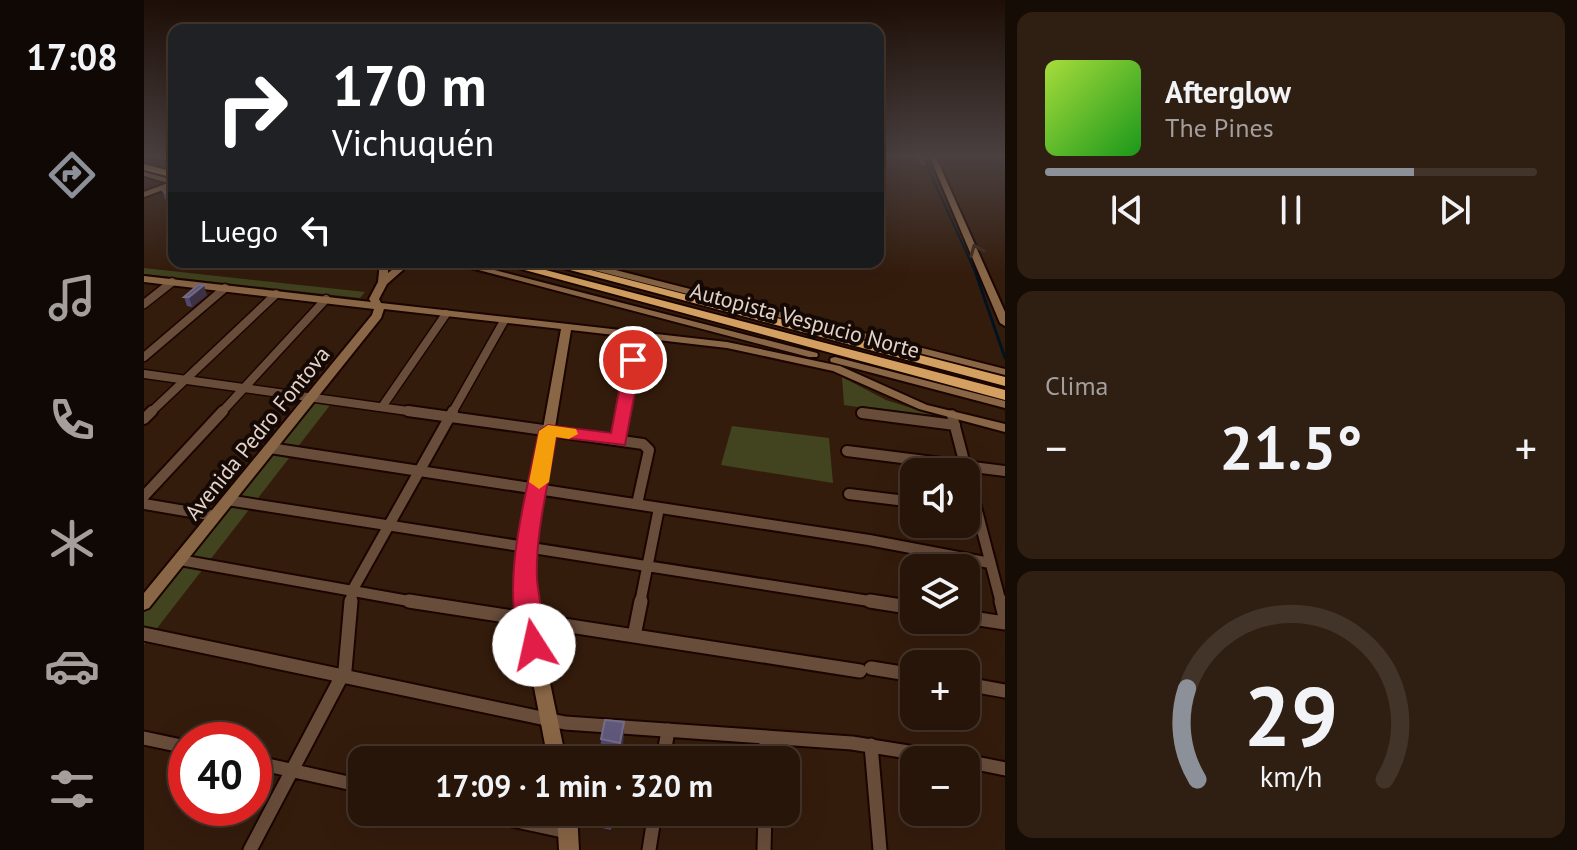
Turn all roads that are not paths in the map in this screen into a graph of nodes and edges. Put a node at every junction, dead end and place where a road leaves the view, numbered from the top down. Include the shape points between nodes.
1 (952, 195) edge
2 (384, 268) edge
3 (401, 268) edge
4 (476, 268) edge
5 (524, 268) edge
6 (569, 268) edge
7 (597, 268) edge
8 (144, 279) edge
9 (172, 282) junction
10 (383, 282) junction
11 (225, 288) junction
12 (276, 294) junction
13 (326, 299) junction
14 (144, 304) edge
15 (376, 305) junction
16 (446, 314) junction
17 (778, 314) junction
18 (504, 321) junction
19 (1005, 323) edge
20 (566, 327) junction
21 (719, 329) junction
22 (638, 334) junction
23 (852, 355) junction
24 (144, 357) edge
25 (934, 364) junction
26 (1005, 372) edge
27 (144, 374) edge
28 (185, 380) junction
29 (1005, 382) edge
30 (244, 388) junction
31 (1005, 395) edge
32 (311, 398) junction
33 (1005, 405) edge
34 (382, 407) junction
35 (862, 413) dead end
36 (449, 417) junction
37 (144, 419) edge
38 (953, 420) junction
39 (1005, 428) edge
40 (548, 431) junction
41 (619, 440) junction
42 (270, 448) junction
43 (847, 451) dead end
44 (902, 458) edge
45 (963, 458) edge
46 (980, 468) edge
47 (419, 470) junction
48 (1005, 471) edge
49 (538, 488) junction
50 (849, 494) dead end
51 (144, 496) edge
52 (227, 500) junction
53 (900, 500) edge
54 (144, 504) edge
55 (637, 504) junction
56 (659, 508) junction
57 (215, 516) junction
58 (387, 527) junction
59 (980, 535) edge
60 (527, 549) junction
61 (180, 560) junction
62 (990, 563) junction
63 (648, 569) junction
64 (352, 591) junction
65 (144, 604) edge
66 (900, 606) edge
67 (980, 618) edge
68 (529, 620) junction
69 (1005, 620) edge
70 (144, 634) edge
71 (634, 636) junction
72 (342, 674) junction
73 (900, 674) edge
74 (980, 687) edge
75 (1005, 691) edge
76 (549, 719) junction
77 (668, 730) junction
78 (766, 737) junction
79 (144, 738) edge
80 (168, 743) edge
81 (871, 745) junction
82 (554, 746) edge
83 (665, 746) edge
84 (766, 746) edge
85 (900, 750) edge
86 (980, 764) edge
87 (272, 766) edge
88 (1005, 769) edge
89 (292, 771) junction
90 (348, 783) edge
91 (521, 826) edge
92 (653, 826) edge
93 (765, 826) edge
94 (569, 841) edge
95 (250, 850) edge
96 (649, 850) edge
97 (764, 850) edge
98 (880, 850) edge

19 -> 1 street
2 - 10 street, Avenida Pedro Fontova
3 - 10 street
4 - 21 street
5 - 23 highway, Autopista Vespucio Norte
6 - 25 highway, Autopista Vespucio Norte
7 - 17 street
8 - 9 street
9 - 11 street
9 - 14 street
10 - 15 street, Avenida Pedro Fontova
11 - 12 street
11 - 24 street
12 - 13 street
12 - 28 street
13 - 15 street
13 - 30 street
15 - 16 street
15 - 32 street, Avenida Pedro Fontova via 377,316
16 - 18 street
16 - 34 street
17 - 25 highway
17 - 26 street
18 - 20 street
18 - 36 street
20 - 22 street
20 - 40 street
21 - 23 highway
21 - 33 street
22 - 38 street via 825,365
22 - 41 street
23 - 31 highway, Autopista Vespucio Norte
25 - 29 highway, Autopista Vespucio Norte
27 - 28 street
28 - 30 street
28 - 37 street
30 - 32 street
30 - 51 street
32 - 34 street
32 - 42 street, Avenida Pedro Fontova
34 - 36 street
35 - 38 street
36 - 40 street
36 - 47 street
38 - 39 street
38 - 45 street
40 - 41 street
40 - 49 street
41 - 55 street via 648,446
42 - 47 street
42 - 52 street, Avenida Pedro Fontova
43 - 44 street
46 - 48 street
47 - 49 street
47 - 58 street
49 - 55 street
49 - 60 street
50 - 53 street
52 - 57 street, Avenida Pedro Fontova
52 - 58 street
54 - 57 street
55 - 56 street
56 - 62 street
56 - 63 street
57 - 61 street, Avenida Pedro Fontova
58 - 60 street
58 - 64 street
59 - 62 street
60 - 63 street
60 - 68 street
61 - 64 street
61 - 65 street, Avenida Pedro Fontova
62 - 69 street
63 - 66 street
63 - 71 street
64 - 68 street
64 - 72 street
67 - 69 street
68 - 71 street
68 - 76 street
70 - 72 street
71 - 73 street
72 - 76 street
72 - 89 street
74 - 75 street
76 - 77 street
76 - 82 street
77 - 78 street
77 - 83 street
78 - 81 street
78 - 84 street
79 - 80 street
81 - 85 street
81 - 98 street
86 - 88 street
87 - 89 street
89 - 90 street
89 - 95 street
91 - 94 street
92 - 96 street
93 - 97 street

